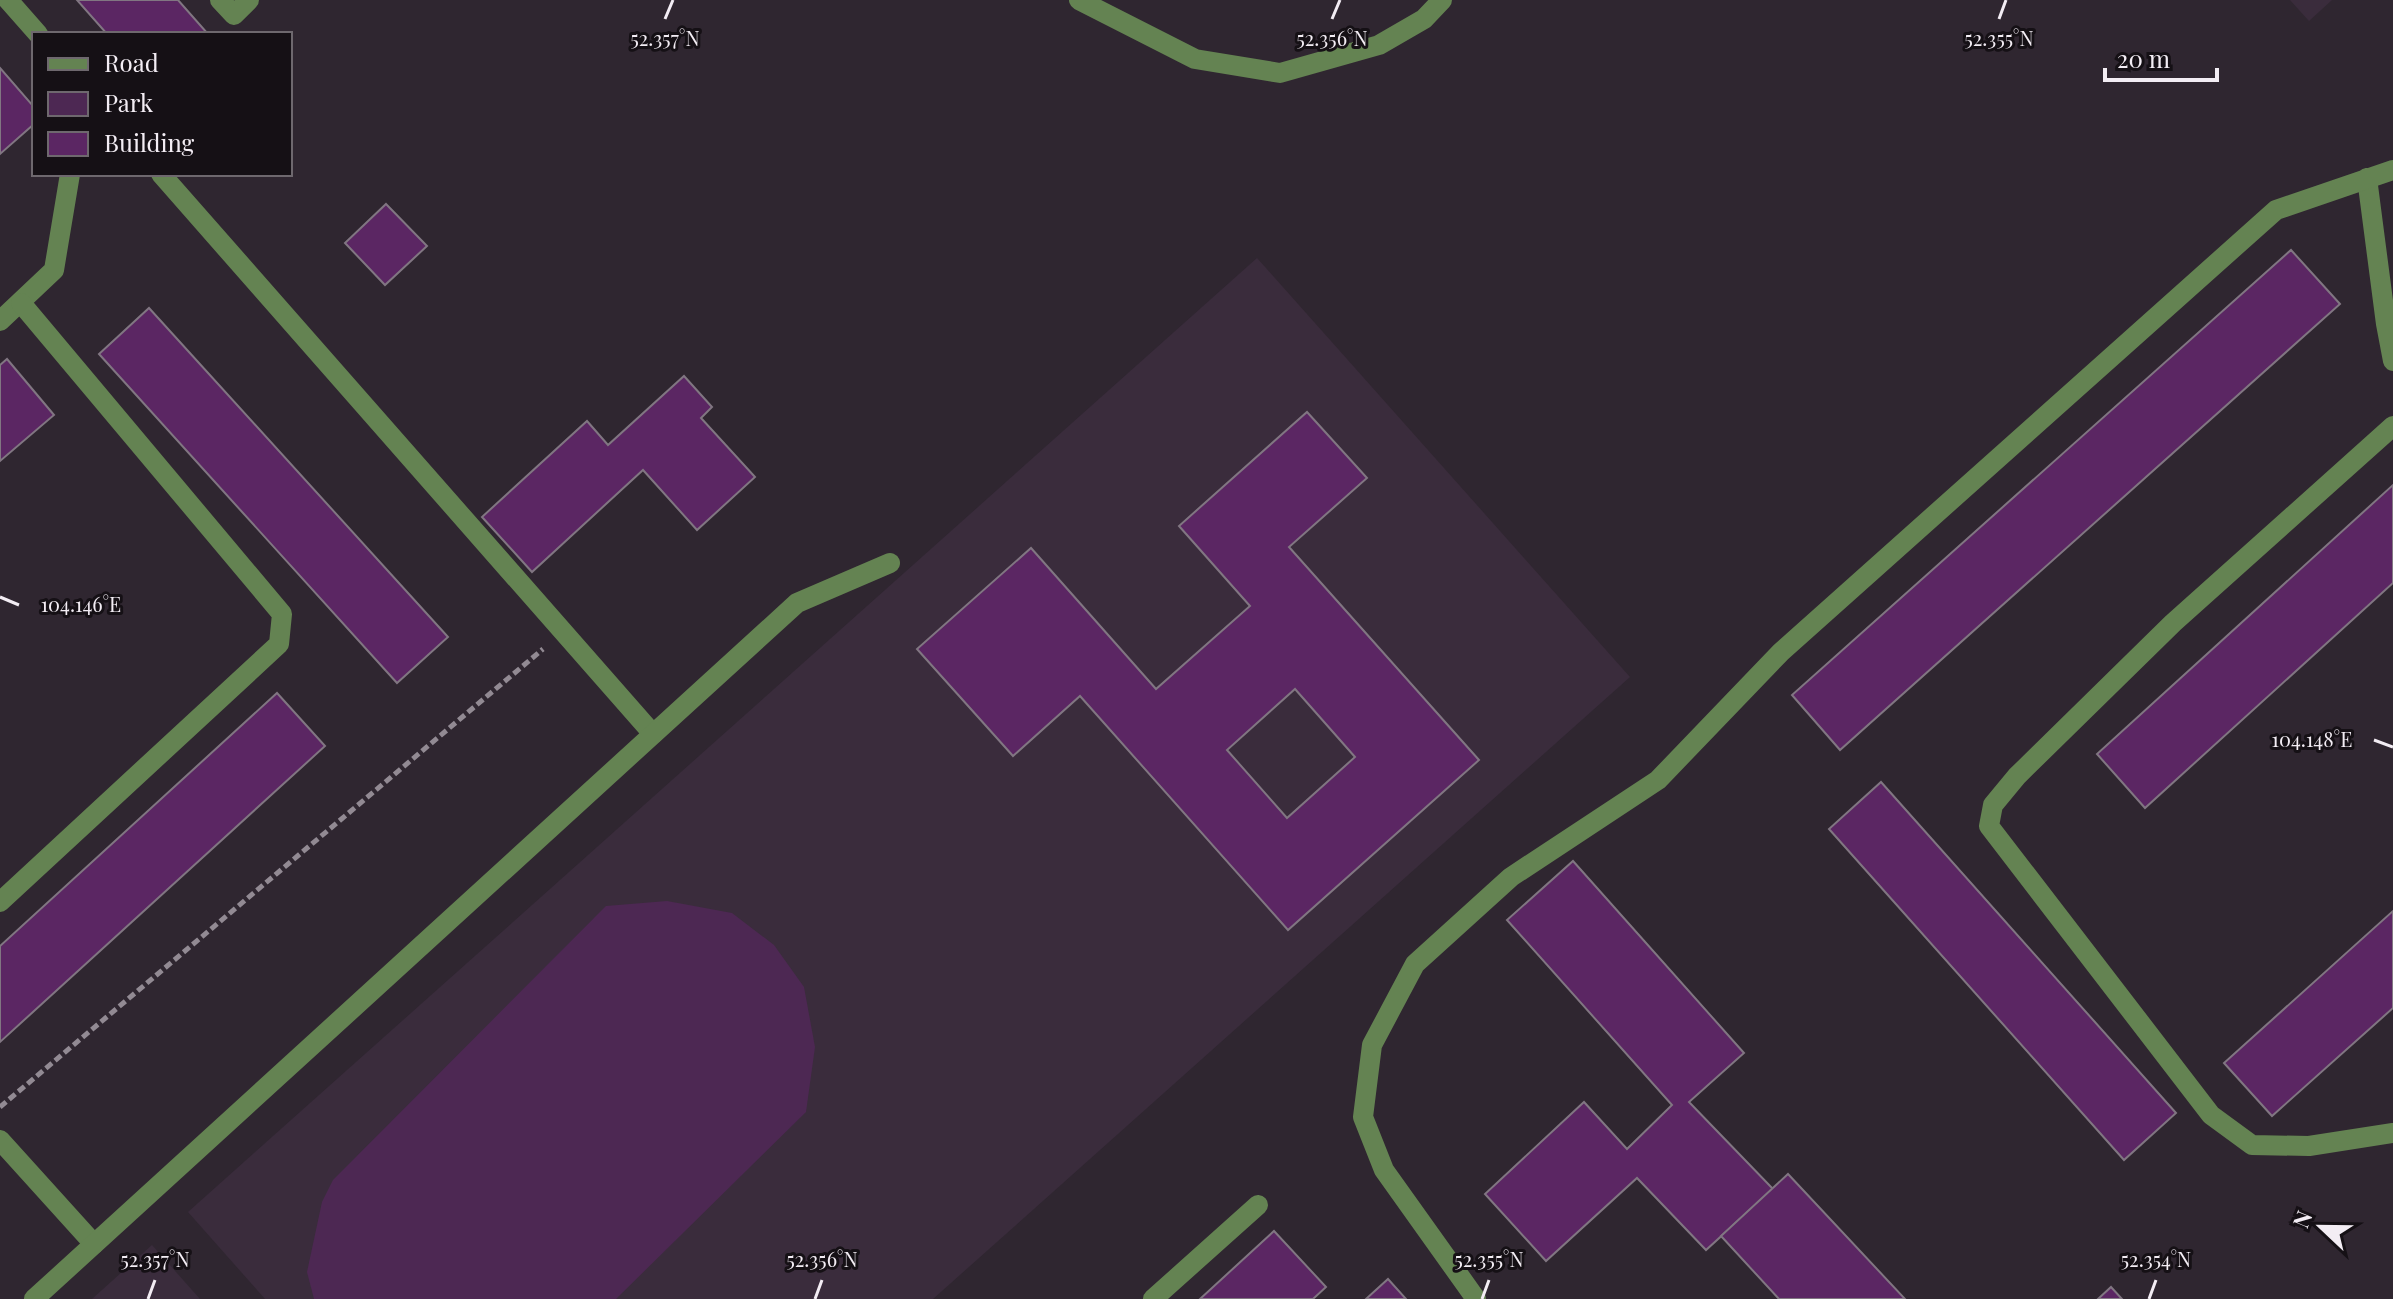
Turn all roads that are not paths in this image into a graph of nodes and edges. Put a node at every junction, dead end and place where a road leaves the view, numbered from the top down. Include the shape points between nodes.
1 (8, 0) edge
2 (220, 0) edge
3 (249, 0) edge
4 (1079, 0) edge
5 (1442, 0) edge
6 (36, 32) edge
7 (2393, 170) edge
8 (70, 176) edge
9 (163, 176) edge
10 (2367, 178) junction
11 (21, 303) junction
12 (0, 321) edge
13 (2393, 361) edge
14 (2393, 426) edge
15 (890, 563) dead end
16 (653, 734) junction
17 (0, 902) edge
18 (2393, 1133) edge
19 (0, 1140) edge
20 (1258, 1205) dead end
21 (94, 1244) junction
22 (34, 1299) edge
23 (1153, 1299) edge
24 (1476, 1299) edge

1 - 6 lane
2 - 3 lane via 234,15
4 - 5 lane via 1195,59 1280,73 1379,45 1424,19
7 - 10 lane
8 - 11 lane via 54,270
9 - 16 lane
10 - 13 lane
10 - 24 lane via 2276,210 1781,652 1658,780 1511,877 1415,964 1372,1045 1363,1117 1384,1170
11 - 12 lane
11 - 17 lane via 282,614 279,644
14 - 18 lane via 2173,623 2017,776 1993,805 1989,826 2211,1115 2252,1145 2309,1146
15 - 16 lane via 797,603
16 - 21 lane
19 - 21 lane
20 - 23 lane
21 - 22 lane

